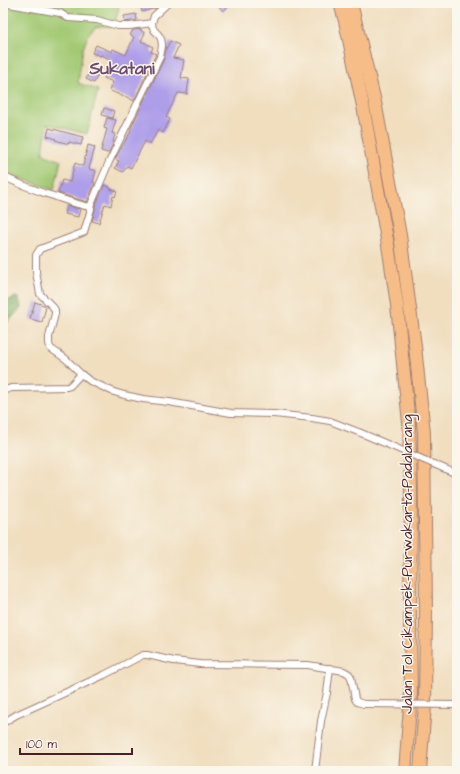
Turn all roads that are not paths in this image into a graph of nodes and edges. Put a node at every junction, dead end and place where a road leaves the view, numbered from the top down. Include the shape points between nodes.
1 (3, 3) edge
2 (168, 3) edge
3 (340, 3) edge
4 (351, 3) edge
5 (152, 23) junction
6 (3, 176) edge
7 (90, 207) junction
8 (81, 374) junction
9 (3, 391) edge
10 (457, 474) edge
11 (330, 668) junction
12 (457, 705) edge
13 (3, 723) edge
14 (315, 771) edge
15 (405, 771) edge
16 (420, 771) edge

1 - 5 street via 118,26
2 - 5 street via 154,16
3 - 15 highway, Jalan Tol Cikampek–Purwakarta–Padalarang via 363,106 388,245 409,423 411,694
4 - 16 highway, Jalan Tol Cikampek–Purwakarta–Padalarang via 375,102 400,235 424,433 425,699
5 - 7 street via 162,46 160,58
6 - 7 street
7 - 8 street via 82,234 40,249 36,255 40,294 55,310 49,346
8 - 9 street via 68,387 11,388
8 - 10 street, bridge via 114,392 143,399 231,413 274,414 330,421
11 - 12 street, bridge via 349,674 357,702
11 - 13 street via 302,665 200,664 146,654
11 - 14 street

